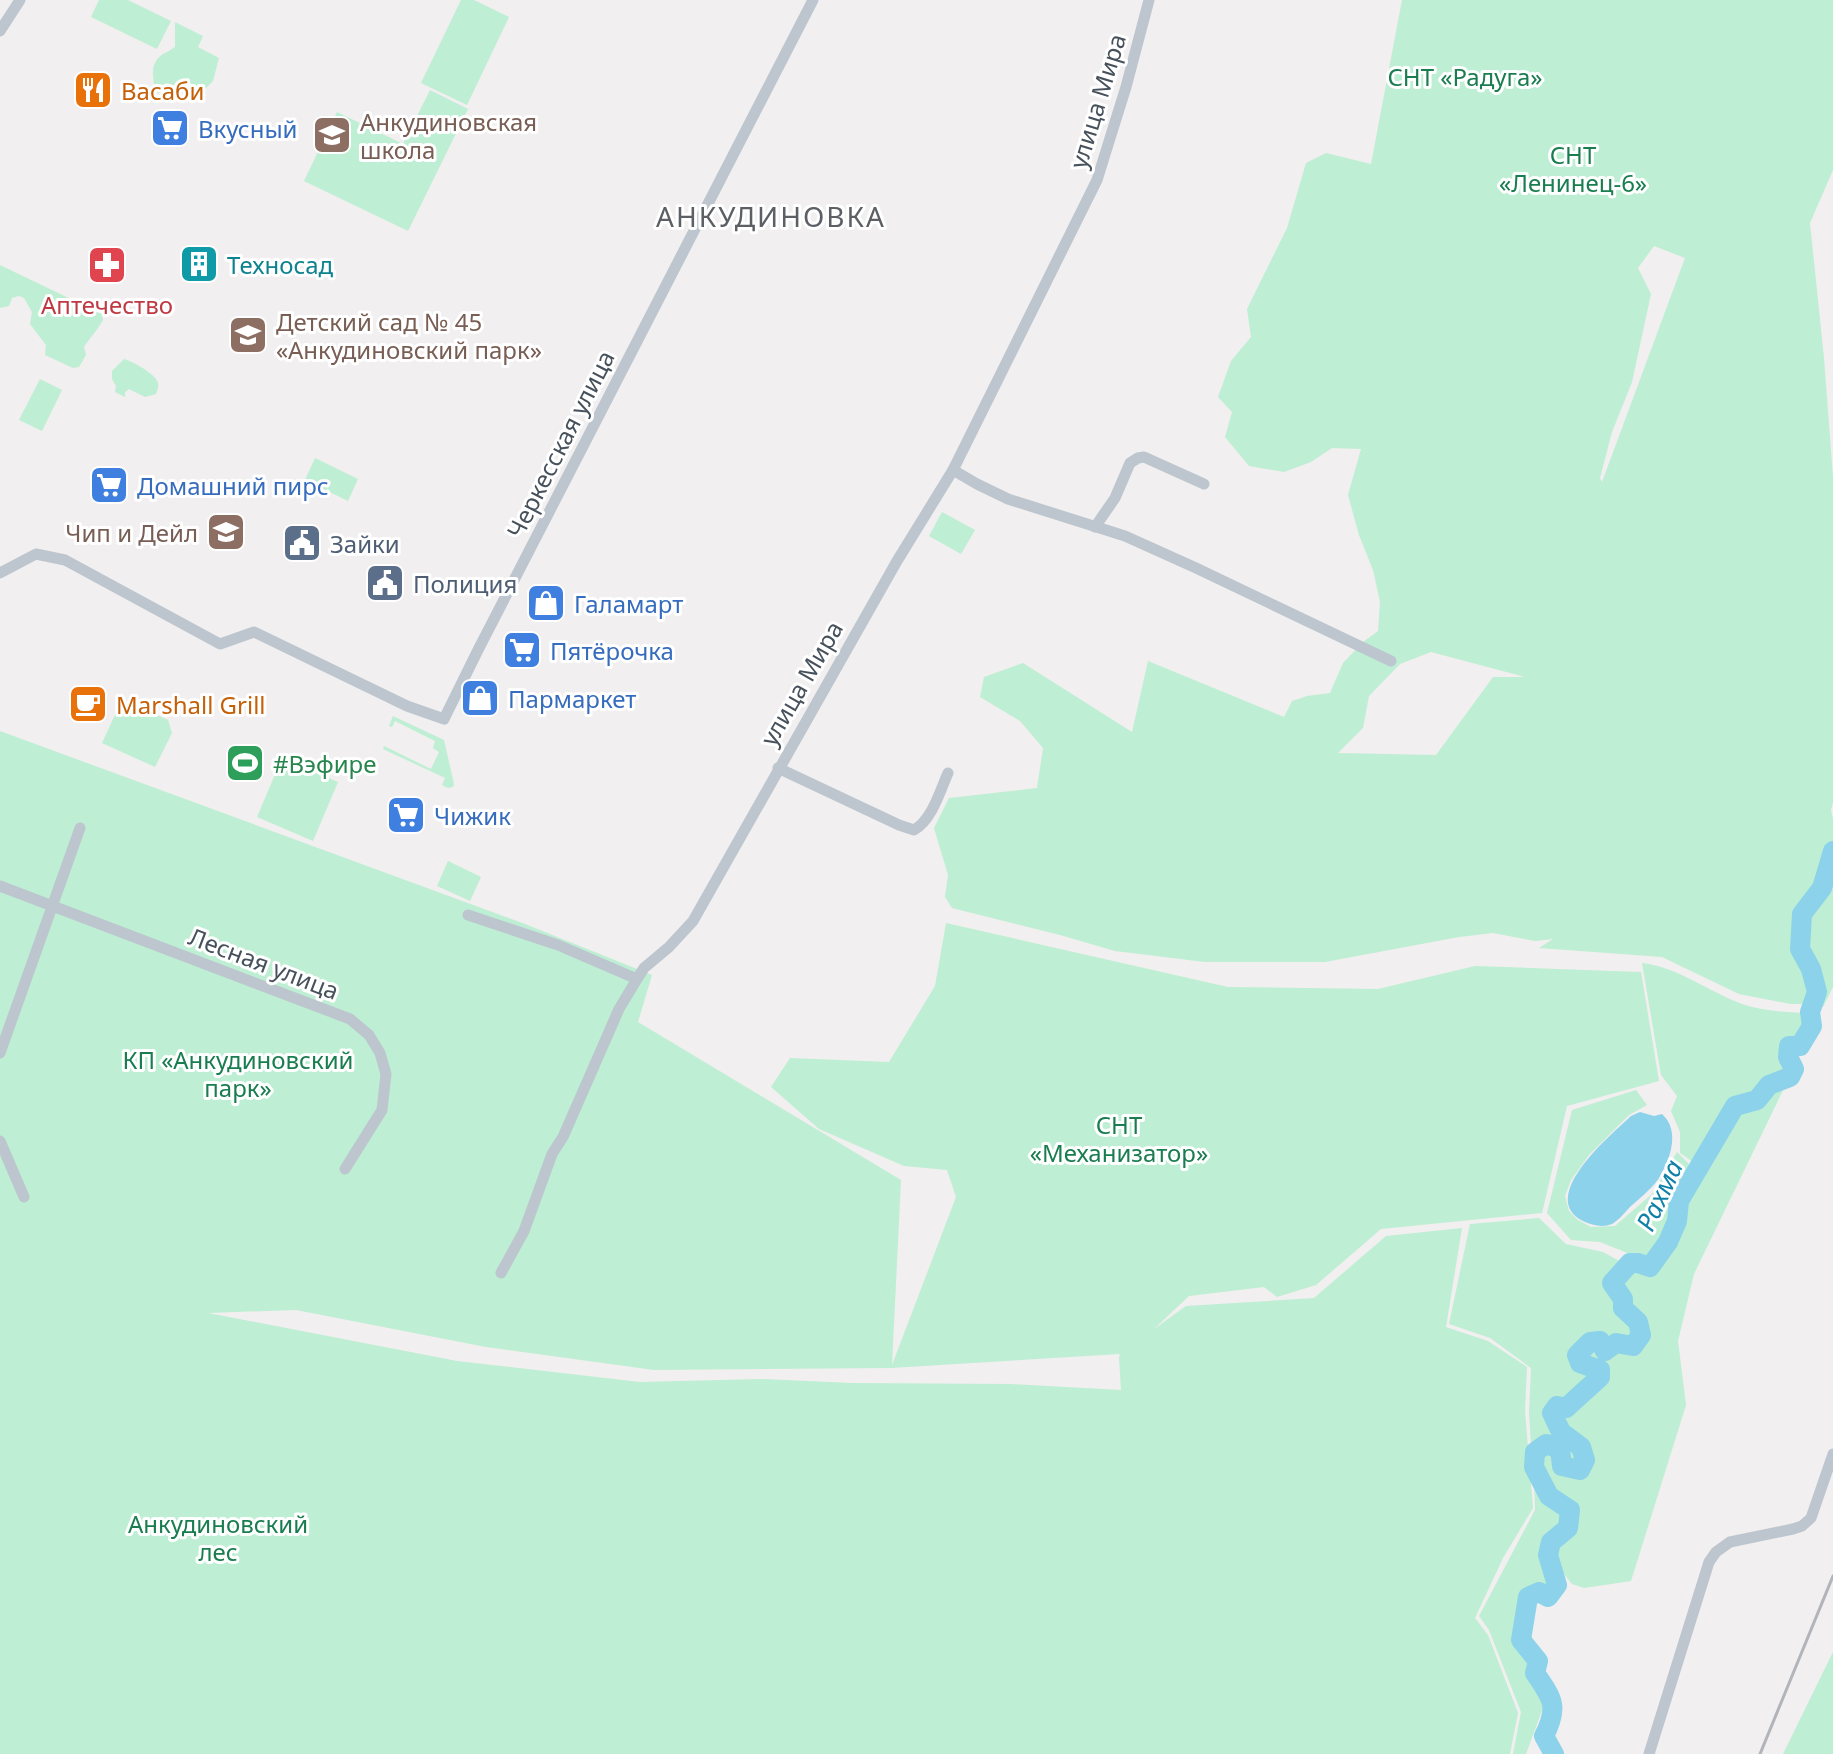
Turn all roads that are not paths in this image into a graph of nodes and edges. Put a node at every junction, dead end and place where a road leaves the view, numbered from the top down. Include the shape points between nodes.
1 (20, 0) edge
2 (813, 0) edge
3 (1149, 0) edge
4 (0, 31) edge
5 (953, 470) junction
6 (1204, 484) dead end
7 (1095, 527) junction
8 (0, 573) edge
9 (1391, 661) dead end
10 (778, 768) junction
11 (948, 773) dead end
12 (80, 828) dead end
13 (0, 886) edge
14 (53, 906) junction
15 (468, 915) dead end
16 (637, 979) junction
17 (0, 1053) edge
18 (0, 1141) edge
19 (345, 1169) dead end
20 (24, 1197) dead end
21 (501, 1273) dead end
22 (1833, 1454) edge
23 (1649, 1754) edge

1 - 4 street
2 - 8 street, Черкесская улица via 444,719 254,632 220,644 65,560 36,554
3 - 5 street, улица Мира via 1097,180
5 - 7 street via 1008,499
5 - 10 street, улица Мира
6 - 7 street via 1138,458 1130,463
7 - 9 street via 1154,549
10 - 11 street via 914,830 929,814
10 - 16 street, улица Мира via 693,921
12 - 14 street
13 - 14 street, Лесная улица
14 - 17 street
14 - 19 street, Лесная улица via 350,1019 369,1035 386,1074 382,1110
15 - 16 street
16 - 21 street, улица Мира
18 - 20 street
22 - 23 street via 1811,1518 1802,1526 1730,1542 1709,1562

